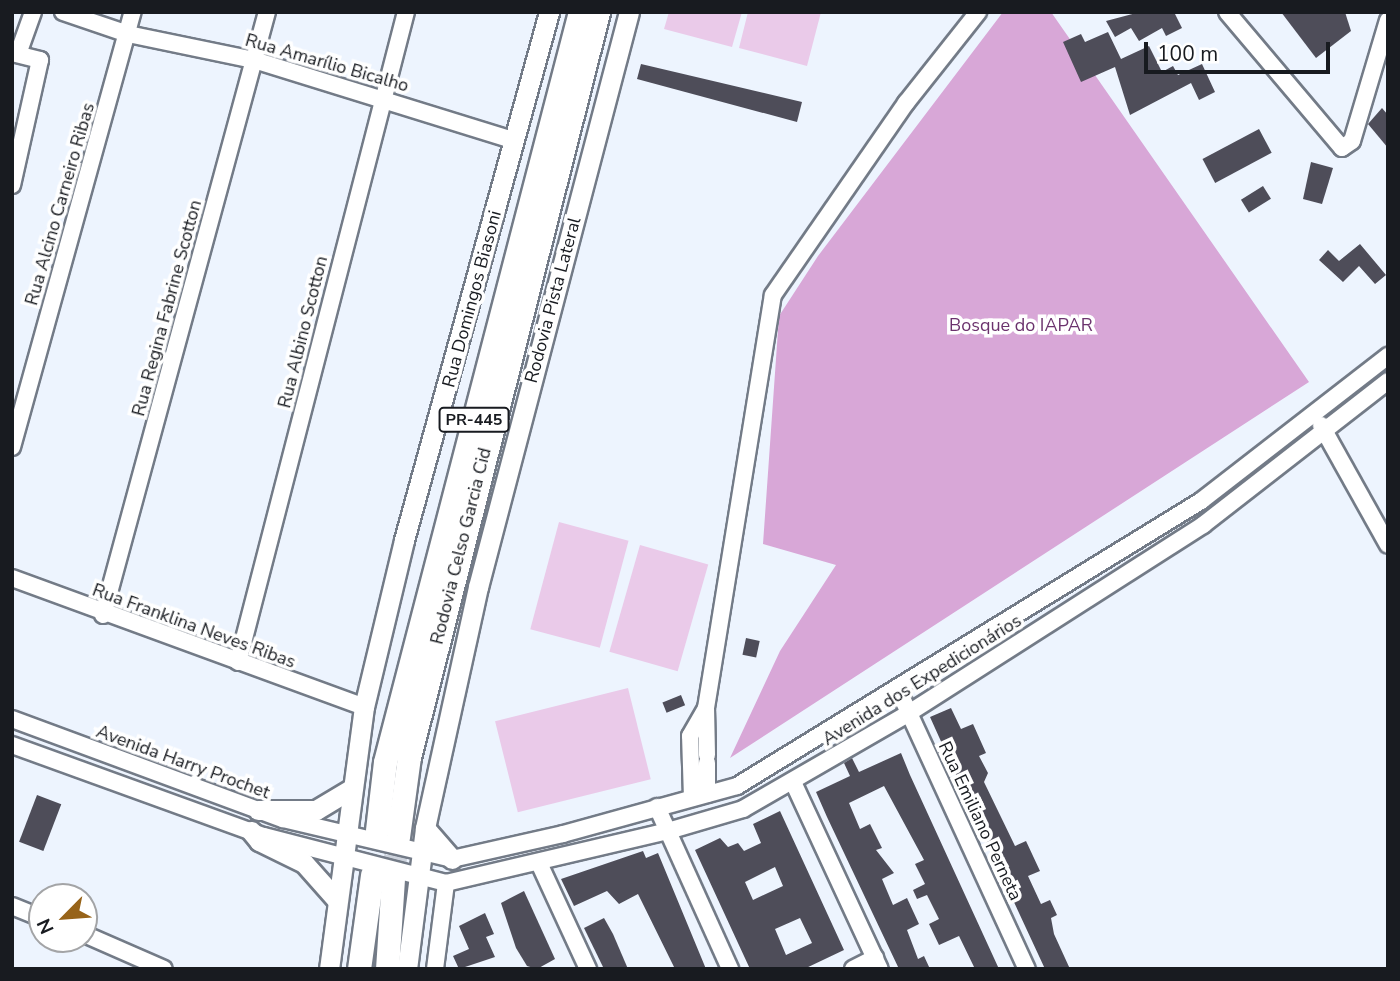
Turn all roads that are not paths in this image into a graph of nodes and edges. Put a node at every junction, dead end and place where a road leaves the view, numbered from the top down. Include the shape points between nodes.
1 (33, 12) edge
2 (63, 12) edge
3 (133, 12) edge
4 (267, 12) edge
5 (407, 12) edge
6 (549, 12) edge
7 (580, 12) edge
8 (598, 12) edge
9 (628, 12) edge
10 (978, 12) edge
11 (1227, 12) edge
12 (1388, 20) edge
13 (128, 34) junction
14 (15, 54) edge
15 (254, 60) junction
16 (383, 97) junction
17 (513, 140) junction
18 (12, 184) edge
19 (1388, 356) edge
20 (1388, 381) edge
21 (1314, 415) junction
22 (1326, 433) junction
23 (12, 447) edge
24 (1388, 545) edge
25 (12, 578) edge
26 (103, 615) junction
27 (239, 662) junction
28 (898, 689) junction
29 (364, 707) junction
30 (706, 708) junction
31 (909, 713) junction
32 (12, 719) edge
33 (12, 745) edge
34 (793, 782) junction
35 (351, 789) junction
36 (700, 796) junction
37 (657, 807) junction
38 (258, 810) junction
39 (425, 828) junction
40 (251, 831) junction
41 (668, 831) junction
42 (343, 834) junction
43 (422, 853) junction
44 (341, 856) junction
45 (452, 859) junction
46 (540, 863) junction
47 (419, 876) junction
48 (446, 883) junction
49 (336, 899) junction
50 (98, 940) edge
51 (877, 964) edge
52 (164, 968) edge
53 (434, 968) edge
54 (329, 969) edge
55 (359, 969) edge
56 (387, 969) edge
57 (407, 969) edge
58 (588, 969) edge
59 (730, 969) edge
60 (853, 969) edge
61 (1027, 969) edge

1 - 14 street
2 - 13 street, Rua Amarílio Bicalho
3 - 13 street, Rua Alcino Carneiro Ribas
4 - 15 street, Rua Regina Fabrine Scotton
5 - 16 street, Rua Albino Scotton
6 - 17 main road, Rua Domingos Biasoni
7 - 8 highway, Rodovia Celso Garcia Cid / PR-445 via 385,762 387,834
9 - 39 main road, Rodovia Pista Lateral / PR-445 via 478,587
10 - 30 street via 906,103 773,295
11 - 12 street via 1342,148 1352,141
13 - 15 street, Rua Amarílio Bicalho
13 - 23 street, Rua Alcino Carneiro Ribas
14 - 18 street via 40,60
15 - 16 street, Rua Amarílio Bicalho
15 - 26 street, Rua Regina Fabrine Scotton
16 - 17 street, Rua Amarílio Bicalho
16 - 27 street, Rua Albino Scotton
17 - 29 main road, Rua Domingos Biasoni
19 - 21 street, Avenida dos Expedicionários
20 - 22 street, Avenida dos Expedicionários
21 - 22 street
21 - 28 street, Avenida dos Expedicionários via 1201,501
22 - 24 street
22 - 31 street, Avenida dos Expedicionários via 1203,525
25 - 26 street, Rua Franklina Neves Ribas
26 - 27 street, Rua Franklina Neves Ribas
27 - 29 street, Rua Franklina Neves Ribas
28 - 31 street, Rua Emiliano Perneta
28 - 36 street, Avenida dos Expedicionários via 737,786
29 - 35 main road
30 - 36 street via 707,759
30 - 36 street via 690,736
31 - 34 street, Avenida dos Expedicionários
31 - 61 street, Rua Emiliano Perneta
32 - 38 street, Avenida Harry Prochet
33 - 40 street
34 - 41 street, Avenida dos Expedicionários via 743,809
34 - 51 street
35 - 38 main road via 327,806 301,814
35 - 42 main road
36 - 37 street, Avenida dos Expedicionários
37 - 41 street
37 - 45 street, Avenida dos Expedicionários
38 - 40 street
38 - 42 street, Avenida Harry Prochet
39 - 43 main road
39 - 45 main road
40 - 44 street
40 - 49 main road via 259,841 304,863
41 - 46 street, Avenida dos Expedicionários
41 - 59 street
42 - 43 street, Avenida Harry Prochet
42 - 44 main road
43 - 45 street, Avenida dos Expedicionários
43 - 47 main road
44 - 47 street, Avenida dos Expedicionários
44 - 49 main road
46 - 48 street, Avenida dos Expedicionários
46 - 58 street
47 - 48 street, Avenida dos Expedicionários
47 - 57 main road
48 - 53 street
49 - 54 main road
50 - 52 street
51 - 60 street
55 - 56 highway via 382,876

